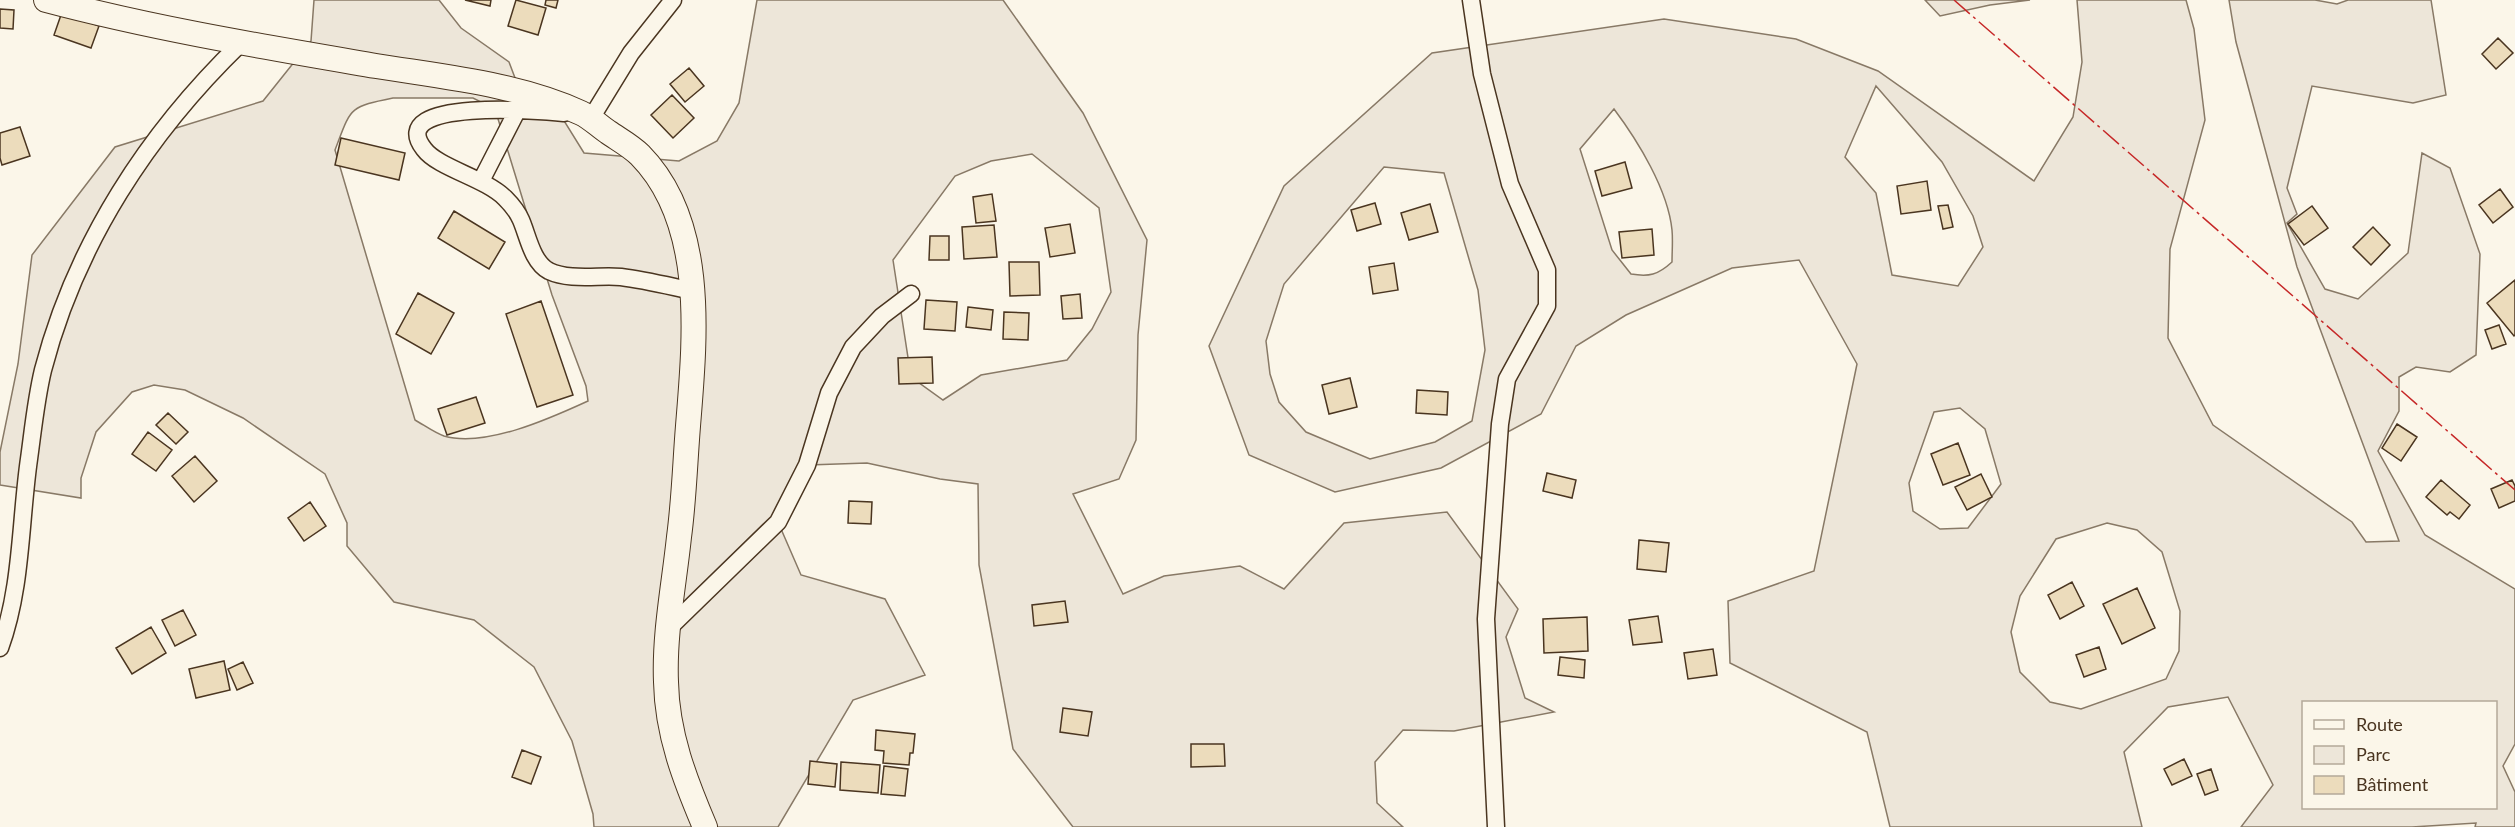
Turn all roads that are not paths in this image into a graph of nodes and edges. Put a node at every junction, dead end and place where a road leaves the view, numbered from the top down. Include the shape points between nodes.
1 (46, 0) edge
2 (673, 0) edge
3 (1471, 0) edge
4 (241, 43) junction
5 (518, 109) junction
6 (587, 117) junction
7 (480, 181) junction
8 (693, 291) junction
9 (911, 294) dead end
10 (668, 629) junction
11 (0, 648) edge
12 (705, 827) edge
13 (1496, 827) edge

1 - 4 main road via 115,19
2 - 6 street
3 - 13 street via 1482,74 1510,184 1547,270 1547,306 1507,379 1500,424 1486,620
4 - 6 main road via 508,89
4 - 11 street via 208,76 136,166 108,210 65,297 43,371 24,492 18,574
5 - 6 street
5 - 7 street
5 - 7 street via 437,116 418,129 424,150
6 - 8 main road via 639,154 660,181 687,246
7 - 8 street via 504,198 520,218 536,258 547,270
8 - 10 main road via 694,348 680,533
9 - 10 street via 882,316 853,347 829,393 807,465 778,522
10 - 12 main road via 665,680 669,725 684,777

